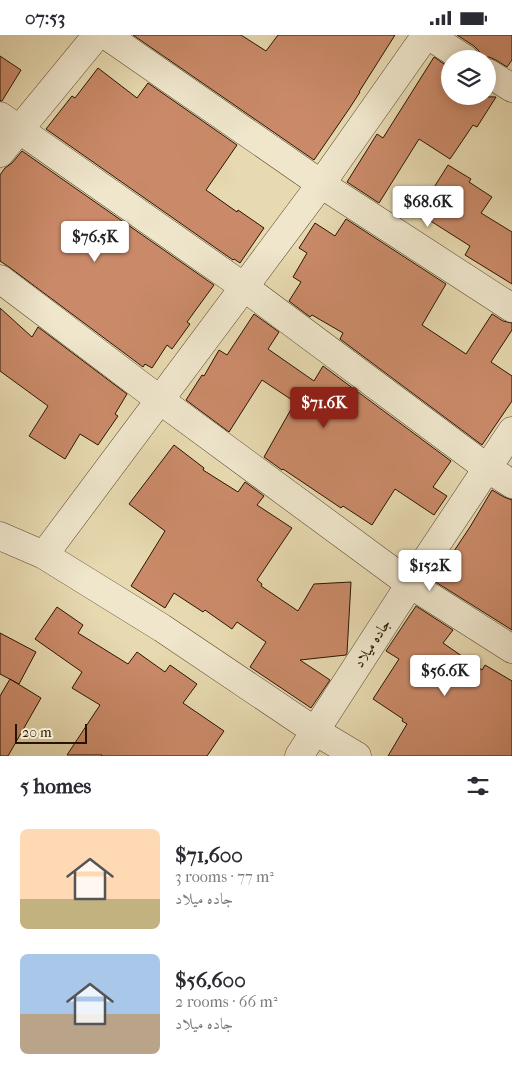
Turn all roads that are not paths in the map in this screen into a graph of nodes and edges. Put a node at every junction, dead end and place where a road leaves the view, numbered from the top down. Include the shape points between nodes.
1 (97, 35) edge
2 (106, 35) edge
3 (427, 35) edge
4 (451, 50) edge
5 (496, 78) edge
6 (512, 88) edge
7 (10, 123) edge
8 (0, 153) edge
9 (321, 184) junction
10 (0, 279) edge
11 (244, 287) junction
12 (512, 308) edge
13 (160, 400) junction
14 (512, 431) edge
15 (487, 468) junction
16 (512, 484) edge
17 (0, 536) edge
18 (44, 555) junction
19 (410, 584) junction
20 (512, 649) edge
21 (315, 731) junction
22 (299, 756) edge
23 (357, 756) edge

1 - 7 street
2 - 9 street
3 - 4 street
3 - 9 street
5 - 6 street
7 - 8 street
7 - 11 street
9 - 11 street
9 - 12 street
10 - 13 street
11 - 13 street
11 - 15 street
13 - 18 street
13 - 19 street
14 - 15 street, جاده میلاد
15 - 16 street
15 - 19 street, جاده میلاد
17 - 18 street
18 - 21 street via 162,627
19 - 20 street
19 - 21 street, جاده میلاد
21 - 22 street, جاده میلاد
21 - 23 street

